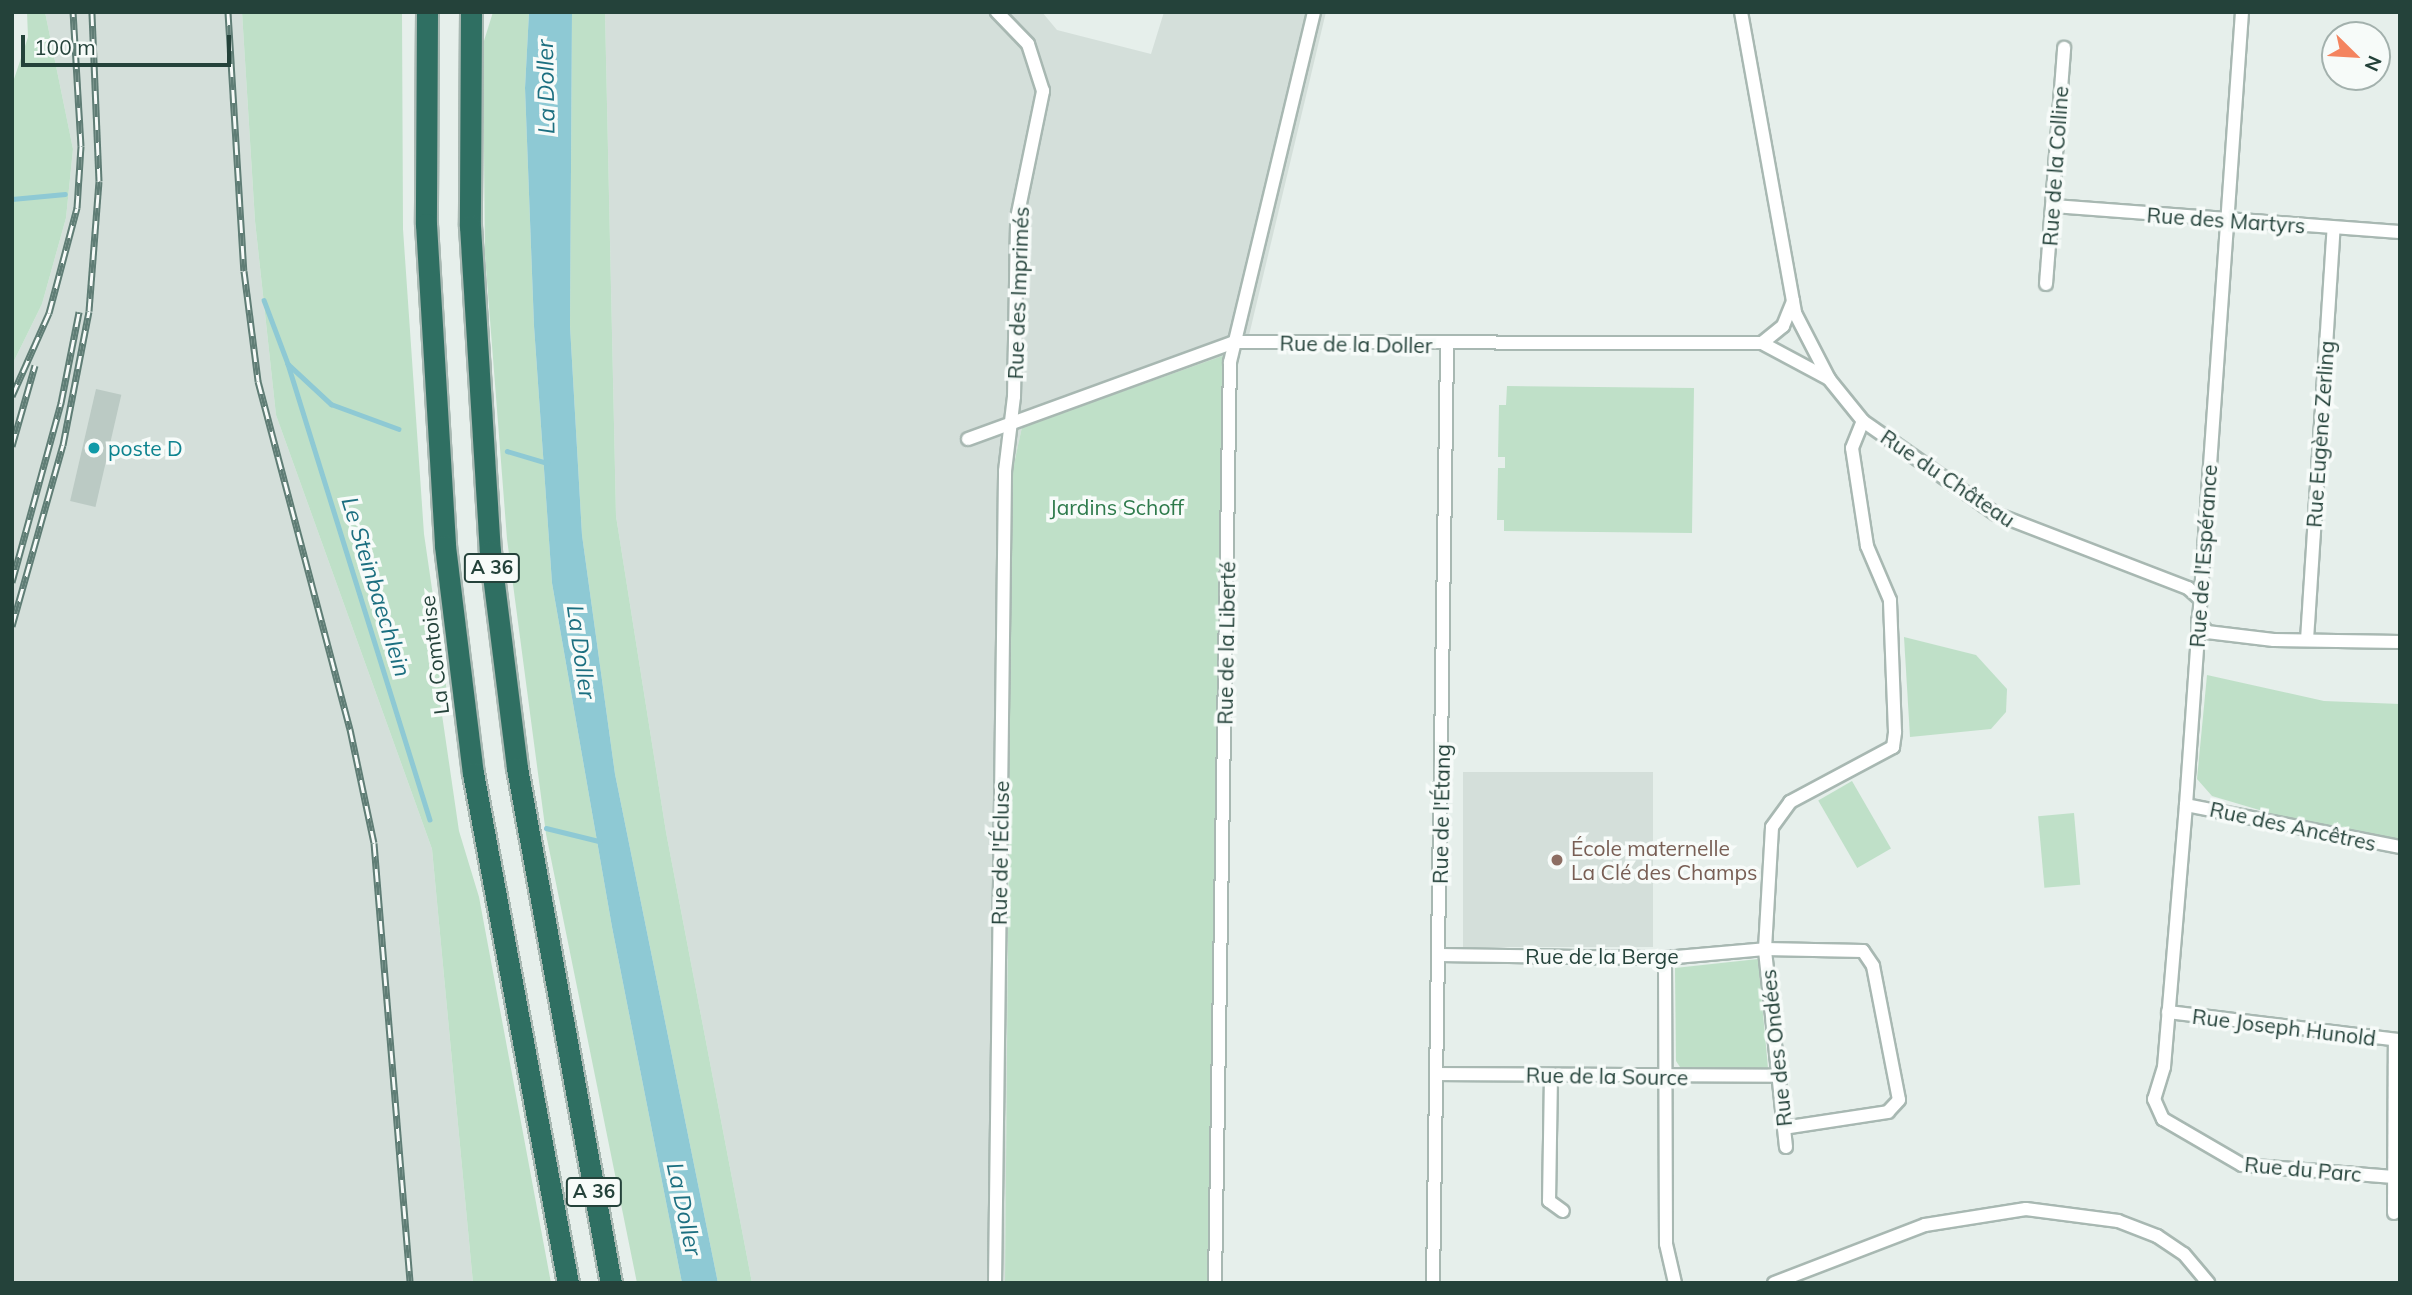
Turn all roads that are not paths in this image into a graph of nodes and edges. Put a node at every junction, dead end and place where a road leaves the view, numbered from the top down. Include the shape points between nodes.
1 (427, 12) edge
2 (471, 12) edge
3 (997, 12) edge
4 (1314, 12) edge
5 (1741, 12) edge
6 (2242, 12) edge
7 (2064, 48) dead end
8 (2053, 206) junction
9 (2228, 220) junction
10 (2334, 228) junction
11 (2400, 232) edge
12 (2046, 284) dead end
13 (1793, 301) junction
14 (1234, 342) junction
15 (1762, 343) junction
16 (1447, 345) junction
17 (1829, 379) junction
18 (1863, 421) junction
19 (1010, 423) junction
20 (968, 439) dead end
21 (2199, 598) junction
22 (2197, 620) junction
23 (2306, 640) junction
24 (2400, 642) edge
25 (2186, 805) junction
26 (2400, 847) edge
27 (1765, 949) junction
28 (1438, 954) junction
29 (1665, 958) junction
30 (2168, 1013) junction
31 (2398, 1040) edge
32 (1436, 1074) junction
33 (1551, 1075) junction
34 (1779, 1076) junction
35 (1666, 1077) junction
36 (2154, 1099) joint
37 (1784, 1128) junction
38 (1786, 1147) dead end
39 (2394, 1177) junction
40 (1563, 1211) dead end
41 (2394, 1213) dead end
42 (568, 1283) edge
43 (611, 1283) edge
44 (995, 1283) edge
45 (1215, 1283) edge
46 (1433, 1283) edge
47 (1675, 1283) edge
48 (1774, 1283) edge
49 (2208, 1283) edge

1 - 42 highway, La Comtoise / A 36 via 426,238 445,546 475,786
2 - 43 highway, A 36 via 470,226 489,551 517,768
3 - 19 street, Rue des Imprimés via 1028,44 1043,91 1017,218
4 - 14 street, Rue de la Liberté
5 - 13 street, Rue du Château
6 - 9 street, Rue de l'Espérance
7 - 8 street, Rue de la Colline
8 - 9 street, Rue des Martyrs
8 - 12 street, Rue de la Colline
9 - 10 street, Rue des Martyrs
9 - 21 street, Rue de l'Espérance
10 - 11 street, Rue des Martyrs
10 - 23 street, Rue Eugène Zerling
13 - 15 street via 1783,326
13 - 17 street, Rue du Château via 1806,340
14 - 16 street, Rue de la Doller
14 - 19 street, Rue de la Doller
14 - 45 street, Rue de la Liberté
15 - 16 street, Rue de la Doller
15 - 17 street, Rue du Château
16 - 28 street, Rue de l'Étang
17 - 18 street, Rue du Château
18 - 21 street, Rue du Château via 2022,528 2188,588
18 - 27 street, Rue des Ondées via 1852,448 1867,546 1890,600 1893,747 1779,813 1772,827
19 - 20 street, Rue de la Doller
19 - 44 street, Rue de l'Écluse
21 - 22 street, Rue de l'Espérance
22 - 23 street via 2207,632
22 - 25 street, Rue de l'Espérance
23 - 24 street
25 - 26 street, Rue des Ancêtres
25 - 30 street, Rue de l'Espérance
27 - 29 street, Rue de la Berge
27 - 34 street, Rue des Ondées
27 - 37 street, Rue de la Berge via 1858,949 1870,957 1900,1092 1888,1112
28 - 29 street, Rue de la Berge
28 - 32 street, Rue de l'Étang
29 - 35 street
30 - 31 street, Rue Joseph Hunold
30 - 36 street, Rue de l'Espérance
31 - 39 street
32 - 33 street, Rue de la Source
32 - 46 street, Rue de l'Étang
33 - 35 street, Rue de la Source
33 - 40 street via 1549,1201
34 - 35 street, Rue de la Source
34 - 37 street, Rue des Ondées
35 - 47 street via 1666,1244
36 - 39 street, Rue du Parc via 2162,1119 2242,1165
37 - 38 street, Rue des Ondées
39 - 41 street
48 - 49 street via 1925,1225 2025,1209 2118,1221 2157,1236 2184,1254

